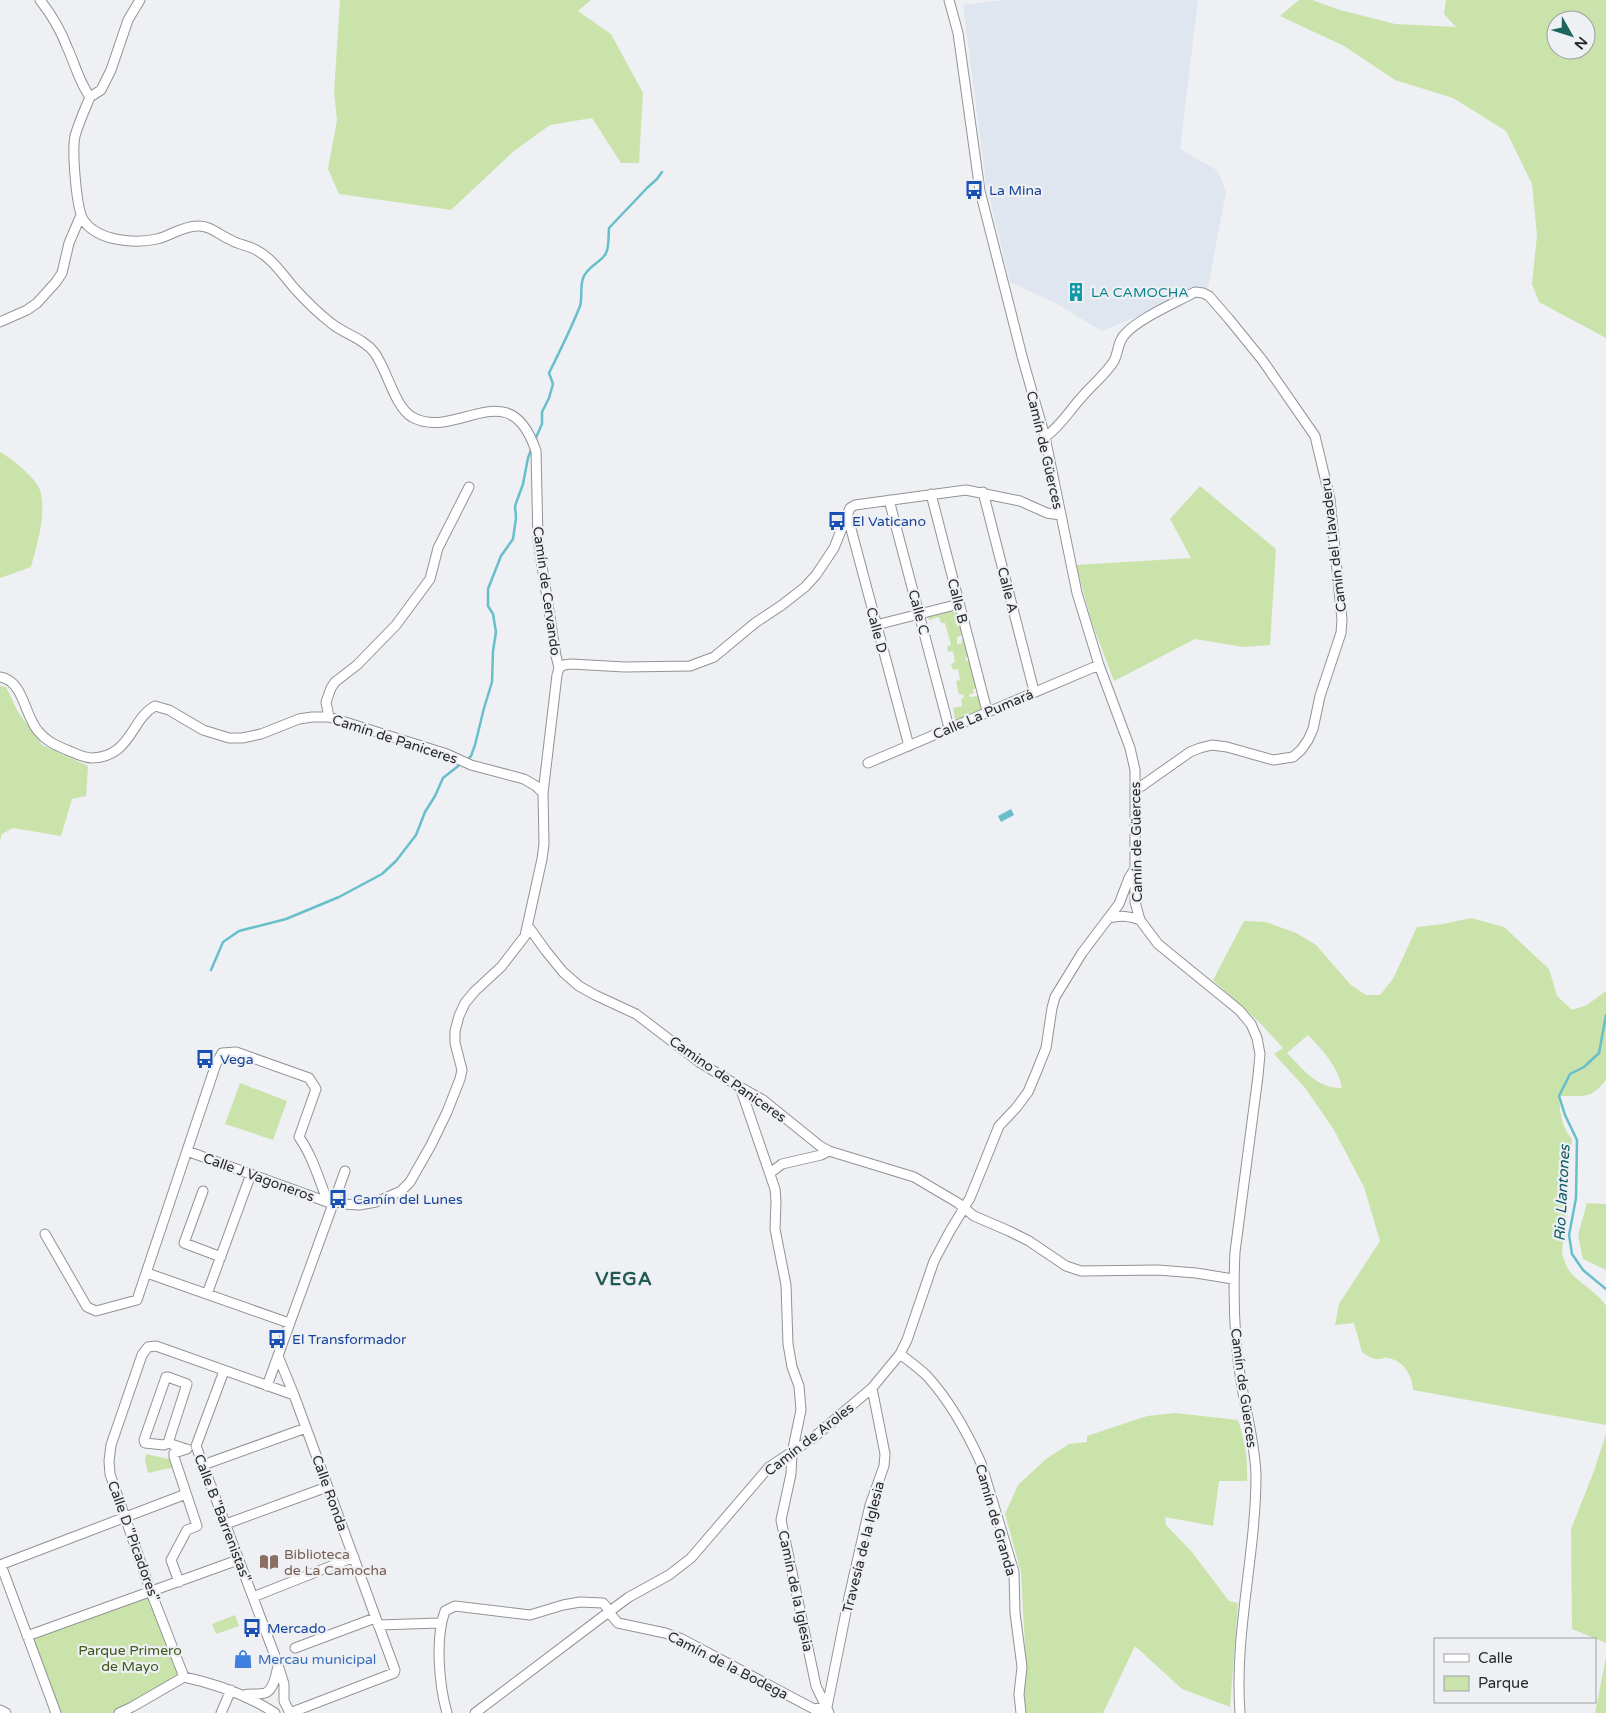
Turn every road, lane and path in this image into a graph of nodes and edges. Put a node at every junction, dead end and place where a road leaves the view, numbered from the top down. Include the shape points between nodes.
1 (40, 0) edge
2 (140, 0) edge
3 (948, 0) edge
4 (90, 97) junction
5 (81, 215) junction
6 (0, 322) edge
7 (1045, 437) junction
8 (469, 487) dead end
9 (983, 492) junction
10 (931, 494) junction
11 (889, 500) junction
12 (847, 514) junction
13 (1060, 515) junction
14 (959, 604) junction
15 (919, 614) junction
16 (876, 625) junction
17 (1099, 665) junction
18 (560, 668) junction
19 (0, 677) edge
20 (1033, 687) dead end
21 (986, 707) dead end
22 (330, 717) junction
23 (948, 724) dead end
24 (909, 746) junction
25 (868, 764) dead end
26 (1136, 790) junction
27 (542, 793) junction
28 (1134, 870) junction
29 (1109, 918) junction
30 (1140, 920) junction
31 (528, 926) junction
32 (740, 1087) junction
33 (186, 1151) junction
34 (829, 1151) junction
35 (345, 1171) dead end
36 (770, 1173) junction
37 (252, 1174) junction
38 (203, 1191) dead end
39 (331, 1202) junction
40 (964, 1209) junction
41 (44, 1234) dead end
42 (221, 1257) junction
43 (147, 1273) junction
44 (1234, 1279) junction
45 (207, 1294) junction
46 (289, 1323) junction
47 (900, 1354) junction
48 (278, 1356) junction
49 (224, 1371) junction
50 (267, 1386) junction
51 (872, 1388) junction
52 (294, 1395) junction
53 (306, 1428) junction
54 (168, 1443) junction
55 (196, 1446) junction
56 (186, 1449) junction
57 (792, 1453) junction
58 (203, 1465) junction
59 (327, 1487) junction
60 (186, 1494) junction
61 (125, 1518) junction
62 (226, 1524) junction
63 (354, 1557) junction
64 (238, 1560) junction
65 (0, 1565) edge
66 (180, 1582) junction
67 (151, 1592) junction
68 (253, 1597) junction
69 (610, 1610) junction
70 (376, 1622) junction
71 (440, 1623) junction
72 (27, 1636) junction
73 (295, 1648) dead end
74 (278, 1666) junction
75 (184, 1677) junction
76 (231, 1690) junction
77 (268, 1691) junction
78 (244, 1695) junction
79 (283, 1698) junction
80 (0, 1710) edge
81 (131, 1710) edge
82 (828, 1710) edge
83 (273, 1712) edge
84 (6, 1713) edge
85 (56, 1713) edge
86 (119, 1713) edge
87 (221, 1713) edge
88 (290, 1713) edge
89 (447, 1713) edge
90 (475, 1713) edge
91 (1021, 1713) edge
92 (1240, 1713) edge

1 - 4 street via 67,45
2 - 4 street via 128,20 112,70 101,90
3 - 7 street, Camín de Güerces via 958,33 980,191
4 - 5 street via 75,137 74,168
5 - 6 street via 56,282 37,303
5 - 18 street, Camín de Cervando via 89,227 108,238 158,239 197,226 207,227 252,248 273,263 311,306 373,351 406,412 421,421 434,423 482,412 501,412 521,421 536,451 538,540
7 - 13 street, Camín de Güerces
7 - 26 street, Camín del Llavaderu via 1054,431 1104,373 1132,326 1195,292 1209,296 1229,319 1263,361 1315,436 1330,499 1342,620 1338,644 1308,740 1293,758 1282,760 1227,747 1212,745 1200,748
8 - 22 street via 438,548 430,579 396,625 331,688 326,702
9 - 10 street via 966,490
9 - 13 street
9 - 20 street, Calle A
10 - 11 street
10 - 14 street, Calle B
11 - 12 street via 855,505
11 - 15 street, Calle C
12 - 16 street, Calle D
12 - 18 street via 834,548 805,587 714,657 690,666 564,664
13 - 17 street, Camín de Güerces via 1077,593
14 - 15 street
14 - 21 street, Calle B
15 - 16 street
15 - 23 street, Calle C
16 - 24 street, Calle D
17 - 24 street, Calle La Pumará
17 - 26 street, Camín de Güerces via 1130,748
18 - 27 street, Camín de Cervando
19 - 22 street, Camín de Paniceres via 16,686 43,737 93,758 117,749 155,706 169,710 203,730 229,738 261,734 312,716
22 - 27 street, Camín de Paniceres via 471,765 524,779
24 - 25 street, Calle La Pumará
26 - 28 street, Camín de Güerces
27 - 31 street via 544,844
28 - 29 street, Camín de Aroles
28 - 30 street, Camín de Güerces via 1135,902
29 - 30 street via 1119,915
29 - 40 street, Camín de Aroles via 1082,953 1056,997 1046,1048 1028,1092 999,1126
30 - 44 street, Camín de Güerces via 1158,944 1239,1010 1251,1024 1257,1038 1260,1054 1258,1076
31 - 32 street, Camino de Paniceres via 563,972 579,986 636,1014 699,1062
31 - 39 street, Calle J Vagoneros via 518,948 475,991 459,1016 455,1031 462,1070 460,1079 448,1112 410,1182 401,1191 376,1202 359,1205
32 - 34 street, Camino de Paniceres via 764,1100
32 - 36 street, Camín de la Iglesia
33 - 37 street, Calle J Vagoneros
33 - 39 street via 222,1053 236,1052 310,1078 316,1089 299,1137
33 - 43 street
34 - 36 street via 782,1164
34 - 40 street, Camino de Paniceres via 914,1177
35 - 39 street
36 - 57 street, Camín de la Iglesia via 776,1202 774,1229 786,1285 788,1344 800,1394 801,1410
37 - 39 street, Calle J Vagoneros
37 - 42 street
38 - 42 street via 184,1243
39 - 46 street
40 - 44 street, Camino de Paniceres via 1080,1271 1158,1270
40 - 47 street, Camín de Aroles via 934,1261
41 - 43 street via 87,1307 96,1311 138,1300
42 - 45 street
43 - 45 street
44 - 92 street, Camín de Güerces via 1235,1332 1256,1475 1240,1650
45 - 46 street
46 - 48 street
47 - 51 street, Camín de Aroles
47 - 91 street, Camín de Granda via 926,1375 949,1402 981,1463 1014,1572 1022,1667
48 - 50 street
48 - 52 street, Calle Ronda
49 - 50 street
49 - 55 street, Calle B "Barrenistas"
49 - 61 street, Calle D "Picadores" via 156,1346 148,1347 142,1355 111,1445 109,1461 110,1474
50 - 52 street
51 - 57 street, Camín de Aroles
51 - 82 street, Travesía de la Iglesia via 885,1454 884,1466 870,1505
52 - 53 street, Calle Ronda
53 - 58 street
53 - 59 street, Calle Ronda
54 - 54 street via 188,1386 168,1377 144,1440 145,1443
54 - 56 street
55 - 56 street
55 - 58 street, Calle B "Barrenistas"
56 - 60 street via 174,1453 174,1456
57 - 69 street, Camín de Aroles via 769,1467 691,1558
57 - 82 street, Camín de la Iglesia via 781,1520 816,1686
58 - 62 street, Calle B "Barrenistas"
59 - 62 street
59 - 63 street, Calle Ronda
60 - 61 street
60 - 66 street via 197,1526 186,1530 172,1560
61 - 65 street
61 - 67 street, Calle D "Picadores"
62 - 64 street, Calle B "Barrenistas"
63 - 68 street
63 - 70 street, Calle Ronda
64 - 66 street
64 - 68 street, Calle B "Barrenistas"
65 - 72 street
66 - 67 street
67 - 72 street
67 - 75 street, Calle D "Picadores"
68 - 74 street, Calle B "Barrenistas"
69 - 71 street, Camín de la Bodega via 603,1603 588,1602 563,1605 530,1615 454,1606 445,1610
69 - 82 street, Camín de la Bodega via 618,1623 682,1639 814,1709
69 - 90 street, Camín de Aroles
70 - 71 street
70 - 73 street
70 - 88 street, Calle Ronda via 394,1674
71 - 89 street via 438,1648
72 - 85 street
74 - 77 street
74 - 79 street, Calle B "Barrenistas" via 284,1684
75 - 76 street
75 - 81 street
76 - 78 street
76 - 87 street
77 - 78 street
77 - 79 street via 278,1690
77 - 83 street via 264,1701
78 - 83 street
79 - 83 street via 280,1708
79 - 88 street, Calle B "Barrenistas"
80 - 84 street
81 - 86 street

